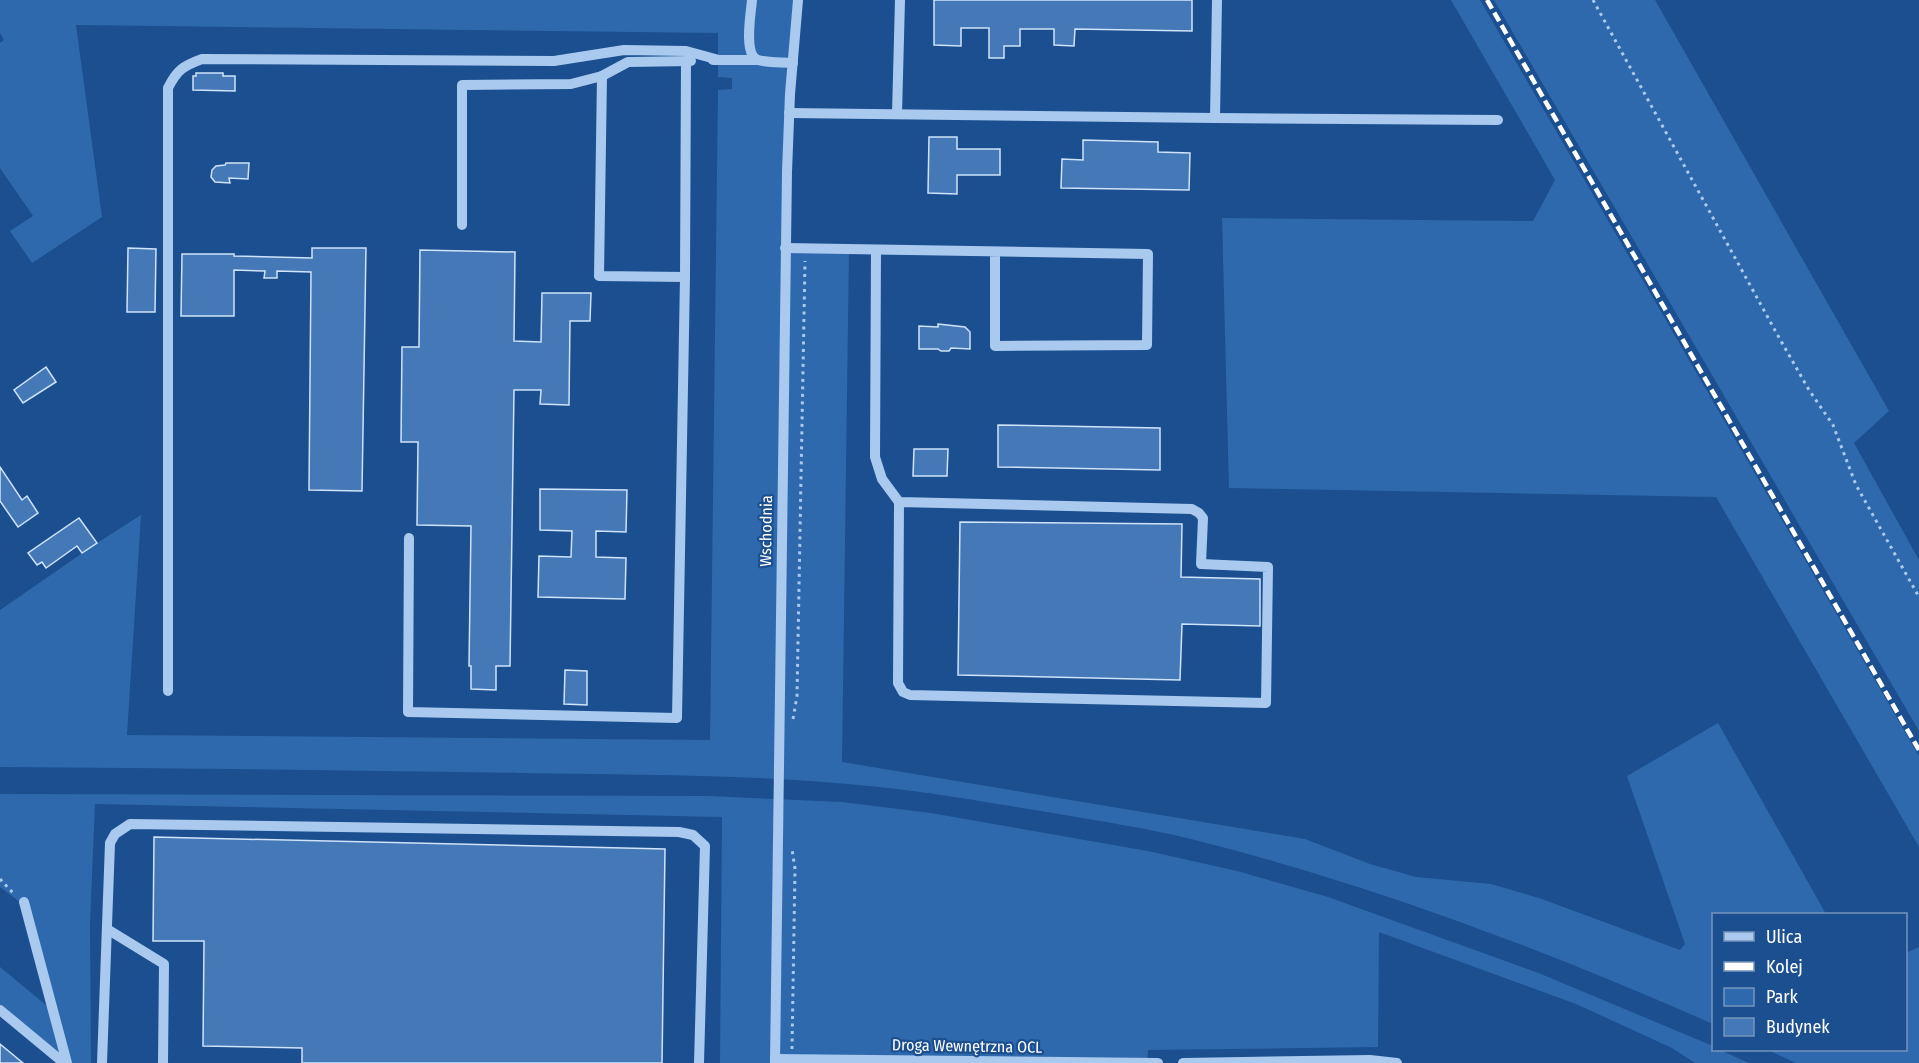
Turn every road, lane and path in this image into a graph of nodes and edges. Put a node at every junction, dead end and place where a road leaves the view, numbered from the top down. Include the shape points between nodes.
1 (752, 0) edge
2 (798, 0) edge
3 (900, 0) edge
4 (1217, 0) edge
5 (1593, 0) edge
6 (719, 60) junction
7 (757, 60) junction
8 (686, 61) junction
9 (793, 63) junction
10 (602, 76) junction
11 (789, 113) junction
12 (897, 114) junction
13 (1215, 118) junction
14 (1498, 120) dead end
15 (462, 225) dead end
16 (785, 249) junction
17 (805, 249) junction
18 (876, 250) junction
19 (995, 252) junction
20 (685, 277) junction
21 (899, 502) junction
22 (409, 538) dead end
23 (1919, 597) edge
24 (168, 691) dead end
25 (793, 723) dead end
26 (791, 839) dead end
27 (0, 879) edge
28 (24, 902) joint
29 (107, 929) junction
30 (0, 1010) edge
31 (792, 1059) junction
32 (775, 1061) edge
33 (1004, 1062) edge
34 (65, 1063) edge
35 (102, 1063) edge
36 (163, 1063) edge
37 (699, 1063) edge
38 (1147, 1063) edge
39 (1158, 1063) edge
40 (1183, 1063) edge
41 (1397, 1063) edge

1 - 7 street via 749,47
2 - 9 street, Wschodnia
3 - 12 street
4 - 13 street
5 - 23 path via 1777,334 1833,424 1856,485
6 - 7 street
6 - 8 street
6 - 24 street via 686,51 624,50 554,61 202,59 175,74 168,88
7 - 9 street
8 - 10 street via 628,62
8 - 20 street
9 - 11 street, Wschodnia
10 - 15 street via 571,84 462,85
10 - 20 street via 599,276
11 - 12 street
11 - 16 street, Wschodnia
12 - 13 street
13 - 14 street
16 - 17 street
16 - 32 street, Wschodnia
17 - 18 street
17 - 25 path via 797,696
18 - 19 street
18 - 21 street via 875,457 882,479
19 - 19 street via 1148,254 1147,345 995,346
20 - 22 street via 677,718 408,712
21 - 21 street via 898,683 903,692 1266,704 1268,567 1201,564 1203,518 1192,509
26 - 31 path via 795,869
27 - 28 path
28 - 34 street
29 - 35 street
29 - 36 street via 164,964
29 - 37 street via 110,843 114,834 130,824 693,835 705,846
30 - 34 street
31 - 32 street, Droga Wewnętrzna OCL
31 - 33 street, Droga Wewnętrzna OCL
33 - 38 street, Droga Wewnętrzna OCL
38 - 39 street, Droga Wewnętrzna OCL
40 - 41 street

